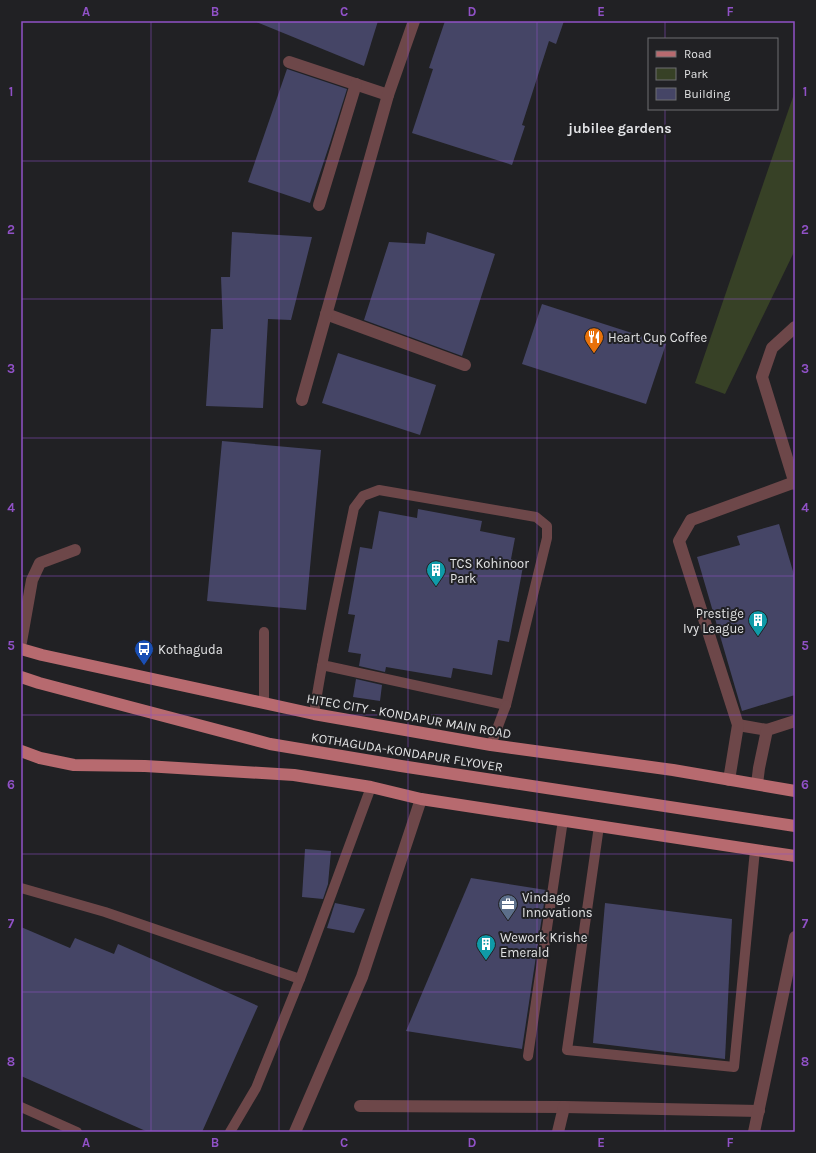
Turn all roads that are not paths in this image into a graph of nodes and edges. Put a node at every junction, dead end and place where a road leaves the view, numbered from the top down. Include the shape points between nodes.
1 (414, 21) edge
2 (290, 62) dead end
3 (356, 84) junction
4 (388, 95) junction
5 (319, 205) dead end
6 (326, 314) junction
7 (795, 327) edge
8 (465, 366) dead end
9 (302, 400) dead end
10 (795, 483) edge
11 (75, 550) dead end
12 (264, 632) dead end
13 (21, 642) edge
14 (21, 649) edge
15 (322, 665) junction
16 (21, 677) edge
17 (264, 703) junction
18 (506, 705) junction
19 (314, 714) junction
20 (795, 721) edge
21 (738, 725) junction
22 (767, 730) junction
23 (491, 745) junction
24 (21, 751) edge
25 (729, 780) junction
26 (757, 784) junction
27 (371, 788) junction
28 (795, 791) edge
29 (421, 798) junction
30 (563, 820) junction
31 (599, 826) junction
32 (795, 826) edge
33 (755, 850) junction
34 (795, 856) edge
35 (21, 888) edge
36 (795, 937) edge
37 (300, 979) junction
38 (528, 1056) dead end
39 (360, 1106) dead end
40 (21, 1107) edge
41 (564, 1107) junction
42 (759, 1111) junction
43 (296, 1131) edge
44 (77, 1132) edge
45 (230, 1132) edge
46 (558, 1132) edge
47 (754, 1132) edge

1 - 4 street
2 - 3 street
3 - 4 street
3 - 5 street
4 - 6 street
6 - 8 street
6 - 9 street
7 - 10 street via 772,348 762,377
10 - 21 street via 690,520 679,541
11 - 13 street via 40,562 32,580
12 - 17 lane
14 - 17 main road, HITEC CITY - KONDAPUR MAIN ROAD
15 - 18 lane
15 - 18 lane via 354,508 363,496 379,490 536,517 547,526 547,538
15 - 19 lane
16 - 32 main road, KOTHAGUDA-KONDAPUR FLYOVER via 270,744
17 - 19 main road, HITEC CITY - KONDAPUR MAIN ROAD
18 - 23 lane
19 - 23 main road, HITEC CITY - KONDAPUR MAIN ROAD
20 - 22 street
21 - 22 street
21 - 25 street
22 - 26 street
23 - 25 main road, HITEC CITY - KONDAPUR MAIN ROAD
24 - 27 main road via 74,765 145,766 294,775
25 - 26 main road, HITEC CITY - KONDAPUR MAIN ROAD
26 - 28 main road, HITEC CITY - KONDAPUR MAIN ROAD
27 - 29 main road
27 - 37 lane
29 - 30 main road
29 - 43 street via 362,977
30 - 31 main road
30 - 38 lane
31 - 33 main road
31 - 33 lane via 567,1050 734,1067
33 - 34 main road
35 - 37 lane via 105,912
36 - 42 street
37 - 45 lane via 256,1088
39 - 41 street
40 - 44 lane
41 - 42 street
41 - 46 street
42 - 47 street

